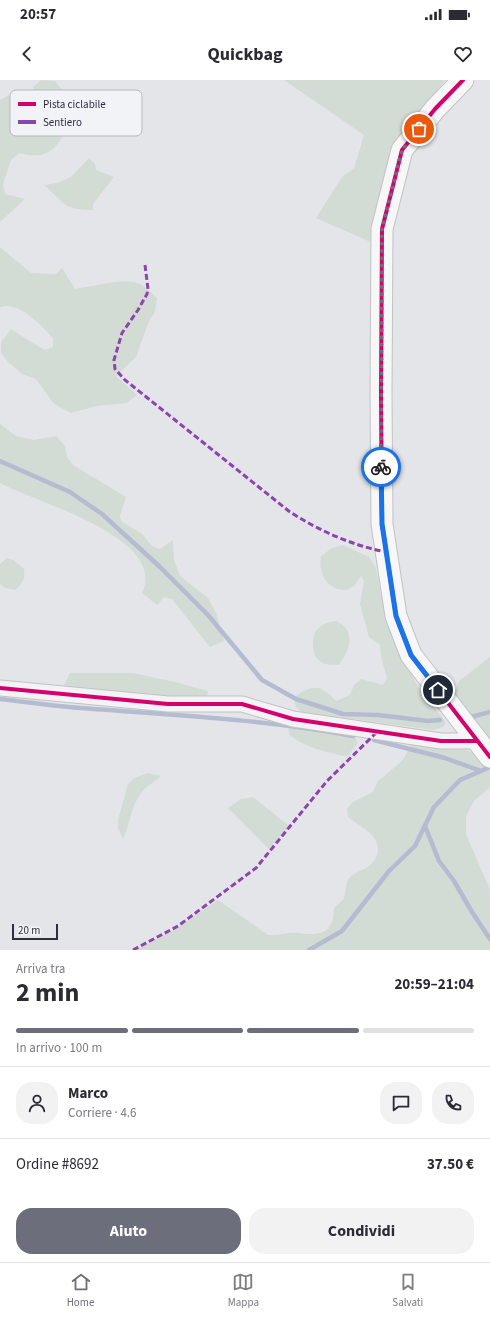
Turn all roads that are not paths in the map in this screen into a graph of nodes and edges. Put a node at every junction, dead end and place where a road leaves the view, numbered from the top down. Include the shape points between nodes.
1 (463, 80) edge
2 (0, 688) edge
3 (484, 749) edge

1 - 3 street via 435,109 402,150 382,229 382,524 396,616 411,655
2 - 3 street via 168,704 242,704 294,718

